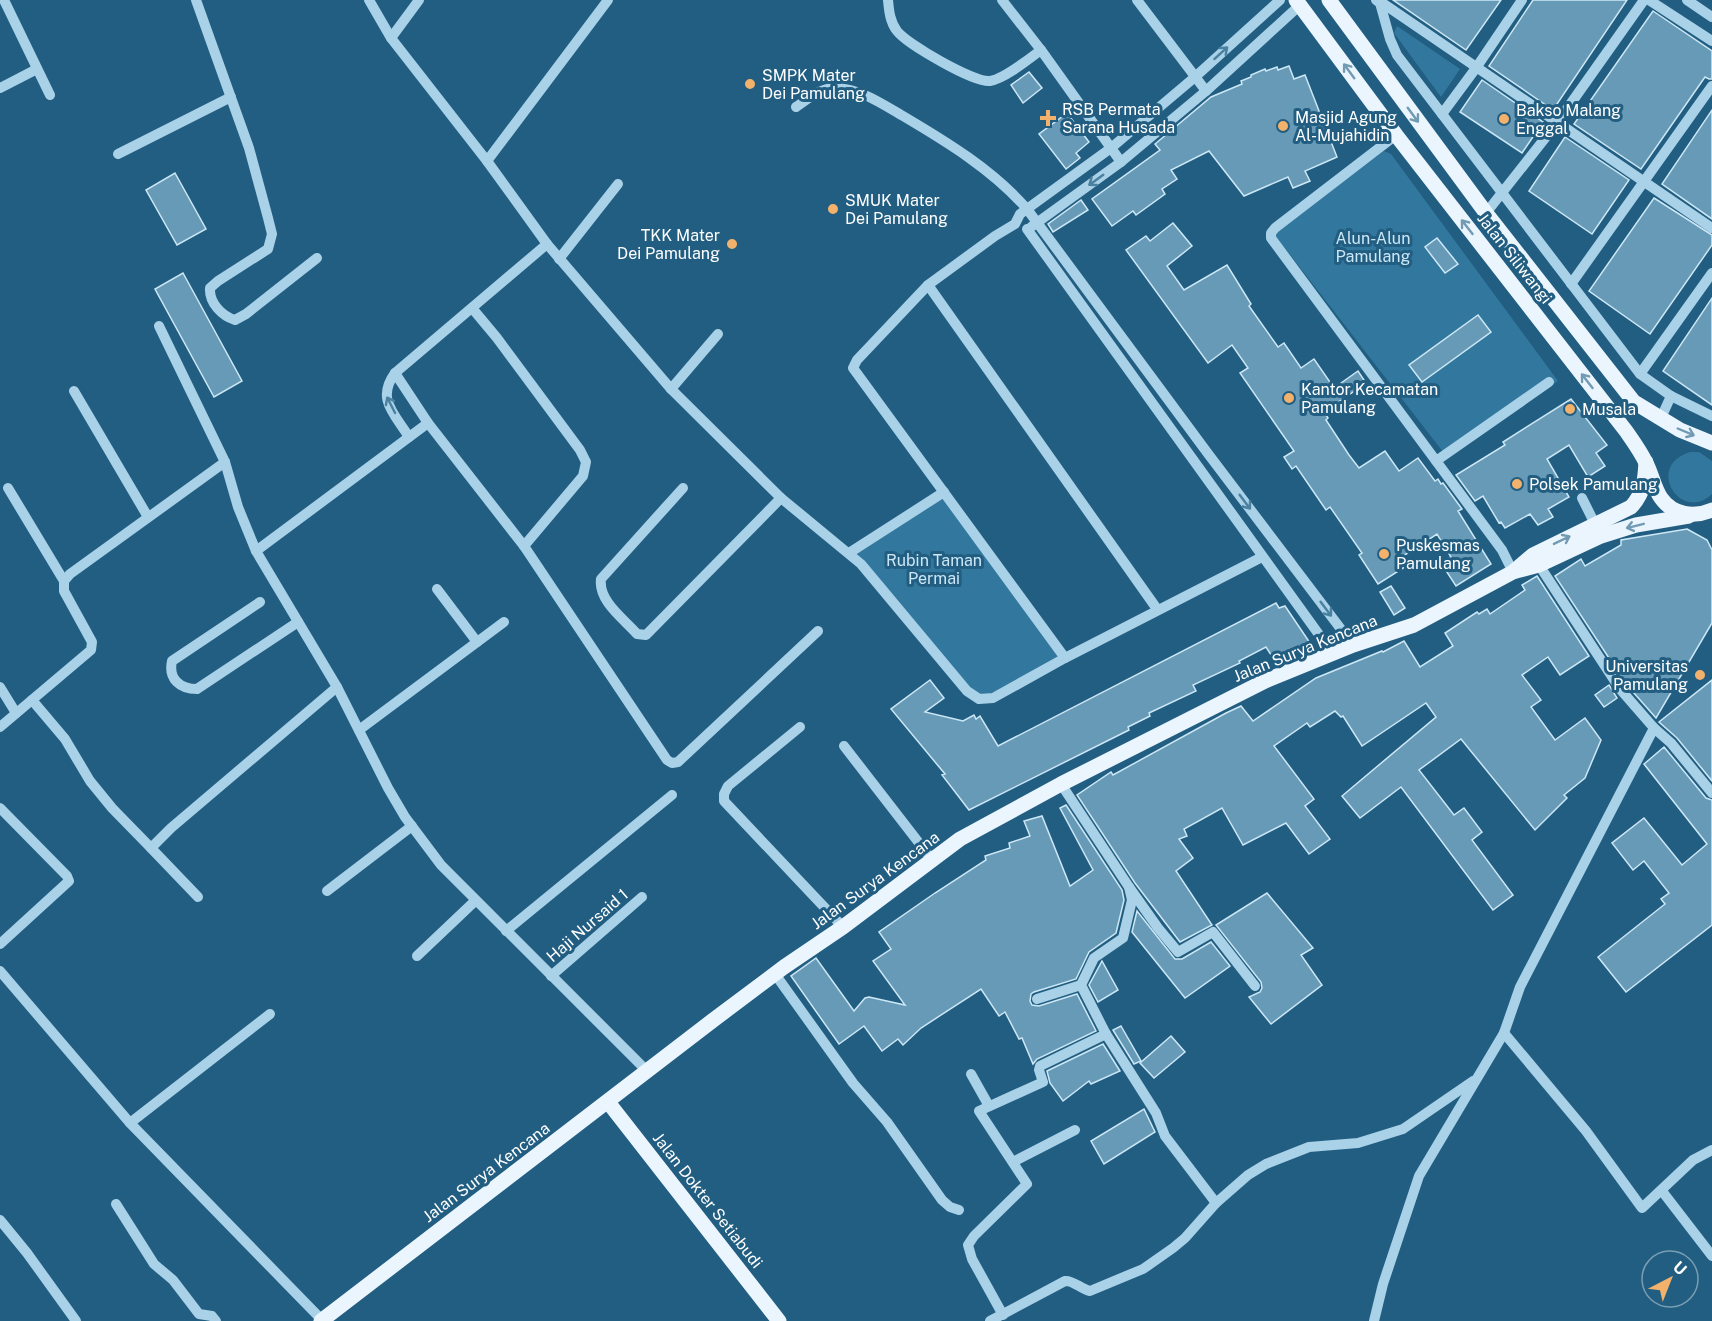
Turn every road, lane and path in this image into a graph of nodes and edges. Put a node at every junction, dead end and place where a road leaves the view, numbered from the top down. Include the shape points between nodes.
1 (4, 0) edge
2 (196, 0) edge
3 (369, 0) edge
4 (419, 0) edge
5 (608, 0) edge
6 (888, 0) edge
7 (1002, 0) edge
8 (1137, 0) edge
9 (1280, 0) edge
10 (1329, 0) edge
11 (1522, 0) edge
12 (1644, 0) edge
13 (1649, 0) edge
14 (1687, 0) edge
15 (1380, 1) edge
16 (1298, 2) edge
17 (1712, 17) edge
18 (391, 38) junction
19 (1712, 41) edge
20 (1041, 50) junction
21 (38, 69) junction
22 (1476, 69) junction
23 (1195, 77) junction
24 (1712, 86) edge
25 (0, 88) edge
26 (1206, 92) junction
27 (50, 95) dead end
28 (231, 97) junction
29 (796, 107) dead end
30 (1442, 114) junction
31 (1557, 123) junction
32 (1396, 135) junction
33 (1111, 148) junction
34 (118, 154) dead end
35 (487, 161) junction
36 (1121, 162) junction
37 (1644, 182) junction
38 (618, 184) dead end
39 (1503, 192) junction
40 (1027, 208) junction
41 (1486, 213) junction
42 (1038, 223) junction
43 (1015, 224) junction
44 (1712, 228) edge
45 (1027, 230) junction
46 (547, 244) junction
47 (317, 258) dead end
48 (560, 258) junction
49 (1712, 273) edge
50 (1571, 284) junction
51 (928, 285) junction
52 (472, 308) junction
53 (159, 326) dead end
54 (718, 334) dead end
55 (395, 373) junction
56 (1640, 374) junction
57 (1549, 382) dead end
58 (671, 389) junction
59 (74, 391) dead end
60 (1671, 396) junction
61 (1712, 416) edge
62 (1660, 420) junction
63 (428, 423) junction
64 (409, 437) junction
65 (1712, 443) edge
66 (1209, 455) junction
67 (1436, 461) junction
68 (225, 462) junction
69 (1646, 462) junction
70 (1197, 466) junction
71 (8, 488) dead end
72 (683, 489) dead end
73 (944, 492) junction
74 (780, 498) junction
75 (1582, 498) dead end
76 (1712, 510) edge
77 (1692, 515) junction
78 (148, 517) junction
79 (1598, 530) junction
80 (524, 546) junction
81 (256, 550) junction
82 (849, 553) junction
83 (1262, 557) junction
84 (1539, 565) junction
85 (1513, 572) junction
86 (64, 581) junction
87 (438, 589) dead end
88 (260, 602) dead end
89 (1157, 609) junction
90 (298, 622) junction
91 (504, 622) dead end
92 (818, 631) dead end
93 (477, 642) junction
94 (1353, 645) junction
95 (1333, 654) junction
96 (1065, 658) junction
97 (0, 687) edge
98 (337, 687) junction
99 (32, 700) junction
100 (15, 713) junction
101 (0, 727) edge
102 (800, 727) dead end
103 (1654, 728) junction
104 (359, 730) junction
105 (844, 746) dead end
106 (1061, 783) junction
107 (1712, 793) edge
108 (672, 795) dead end
109 (0, 808) edge
110 (412, 826) junction
111 (151, 848) junction
112 (933, 861) junction
113 (1129, 887) junction
114 (327, 891) dead end
115 (198, 897) dead end
116 (642, 897) dead end
117 (475, 901) junction
118 (843, 927) junction
119 (506, 931) junction
120 (0, 944) edge
121 (417, 956) dead end
122 (0, 970) edge
123 (775, 974) junction
124 (551, 976) junction
125 (1081, 985) junction
126 (1255, 986) dead end
127 (1037, 999) dead end
128 (270, 1014) dead end
129 (1504, 1033) junction
130 (1106, 1034) junction
131 (646, 1070) junction
132 (971, 1074) dead end
133 (1478, 1077) junction
134 (608, 1102) junction
135 (984, 1108) junction
136 (130, 1123) junction
137 (1075, 1130) dead end
138 (1712, 1150) edge
139 (1013, 1162) junction
140 (1662, 1191) junction
141 (1216, 1203) junction
142 (116, 1204) dead end
143 (959, 1210) dead end
144 (0, 1220) edge
145 (1712, 1256) edge
146 (1003, 1315) junction
147 (76, 1321) edge
148 (216, 1321) edge
149 (322, 1321) edge
150 (779, 1321) edge
151 (990, 1321) edge
152 (1374, 1321) edge

1 - 21 street
2 - 28 street
3 - 18 street
4 - 18 street
5 - 35 street
6 - 20 street via 892,24 907,41 981,80 1003,75
7 - 20 street
8 - 23 street
23 -> 9 street
10 -> 41 main road, Jalan Siliwangi
11 - 22 street
12 - 31 street
13 - 19 street
14 - 17 street
15 - 22 street
15 - 30 street via 1397,56
16 - 26 street
32 -> 16 main road, Jalan Siliwangi
18 - 35 street
20 - 33 street
21 - 25 street
21 - 27 street
22 - 30 street
22 - 31 street
23 - 26 street
23 - 33 street
24 - 37 street
26 - 36 street
28 - 34 street
28 - 47 street via 272,234 268,249 218,280 210,288 210,295 226,317 236,320
29 - 40 street via 821,91 835,88 865,94 946,141 1011,190
30 - 39 street
31 - 37 street
31 - 39 street
32 - 67 street via 1275,228 1271,238
69 -> 32 main road, Jalan Siliwangi via 1619,421
33 - 36 street
33 - 40 street
35 - 46 street
36 -> 42 street
37 - 44 street
37 - 50 street
38 - 48 street
39 - 41 street
39 - 50 street
40 - 42 street
40 - 43 street
41 - 62 main road, Jalan Siliwangi via 1634,402
42 - 45 street
42 - 66 street
43 - 45 street
43 - 51 street
45 - 70 street
46 - 48 street
46 - 52 street
48 - 58 street
49 - 56 street
50 - 56 street
51 - 73 street via 856,360 853,368
51 - 89 street
52 - 55 street
52 - 80 street via 580,450 585,462 583,476
53 - 68 street
54 - 58 street
55 - 63 street
64 -> 55 street via 387,400 387,384
56 - 60 street
57 - 67 street
58 - 74 street
59 - 78 street
60 - 61 street
60 - 62 street
62 -> 65 main road, Jalan Siliwangi
63 - 64 street
63 - 80 street
64 - 81 street
66 - 70 street
66 -> 94 street
67 - 85 street via 1502,550
68 - 78 street
68 - 81 street
69 - 77 main road, Jalan Siliwangi via 1660,497 1674,509
69 - 79 main road, Jalan Surya Kencana via 1640,498
70 - 83 street
71 - 86 street
72 - 74 street via 601,579 605,598 641,636
73 - 82 street
73 - 96 street
74 - 82 street
75 - 79 street
76 - 77 main road
77 -> 79 main road, Jalan Surya Kencana
78 - 86 street
79 - 84 main road, Jalan Surya Kencana
85 -> 79 main road, Jalan Surya Kencana via 1533,555
80 - 92 street via 672,763 678,762
81 - 90 street
82 - 96 street via 967,691 979,699 993,698
83 - 89 street
83 - 95 street
84 - 85 main road, Jalan Surya Kencana
84 - 103 street via 1620,689
85 - 94 main road, Jalan Surya Kencana via 1414,625
86 - 99 street via 64,591 92,642 91,650
87 - 93 street
88 - 90 street via 172,661 171,671 180,686 197,689
89 - 96 street
90 - 98 street
91 - 93 street
93 - 104 street
94 - 95 main road, Jalan Surya Kencana
95 - 106 main road, Jalan Surya Kencana via 1265,681
97 - 100 street
98 - 104 street
98 - 111 street
99 - 100 street
99 - 111 street via 65,740 90,781
100 - 101 street
102 - 118 street via 728,786 724,801
103 - 107 street
103 - 129 street via 1520,987
104 - 110 street
105 - 112 street
106 - 112 main road, Jalan Surya Kencana via 960,839
106 - 113 street
108 - 119 street
109 - 120 street via 69,881
110 - 114 street
110 - 117 street via 441,866
111 - 115 street
112 - 118 main road, Jalan Surya Kencana
113 - 125 street via 1132,900 1123,938 1094,958
113 - 126 street via 1178,952 1213,932
116 - 124 street, Haji Nursaid 1
117 - 119 street
117 - 121 street
118 - 123 main road, Jalan Surya Kencana
119 - 124 street
122 - 136 street
123 - 131 main road, Jalan Surya Kencana
123 - 143 street via 942,1200
124 - 131 street
125 - 127 street
125 - 130 street
128 - 136 street
129 - 133 street
129 - 140 street via 1586,1131 1642,1208
130 - 135 street via 1040,1066 1043,1082
130 - 141 street via 1156,1113 1165,1136
131 - 134 main road, Jalan Surya Kencana
132 - 135 street
133 - 141 street via 1403,1129 1358,1143 1309,1147 1286,1155 1248,1175
133 - 152 street via 1419,1176
134 - 149 main road, Jalan Surya Kencana
134 - 150 main road, Jalan Dokter Setiabudi
135 - 139 street
136 - 149 street
137 - 139 street
138 - 140 street via 1693,1161
139 - 146 street via 1027,1184 968,1245
140 - 145 street
141 - 146 street via 1185,1238 1143,1269 1090,1291 1065,1281
142 - 148 street via 154,1264 173,1280 199,1314 212,1316
144 - 147 street
146 - 151 street

